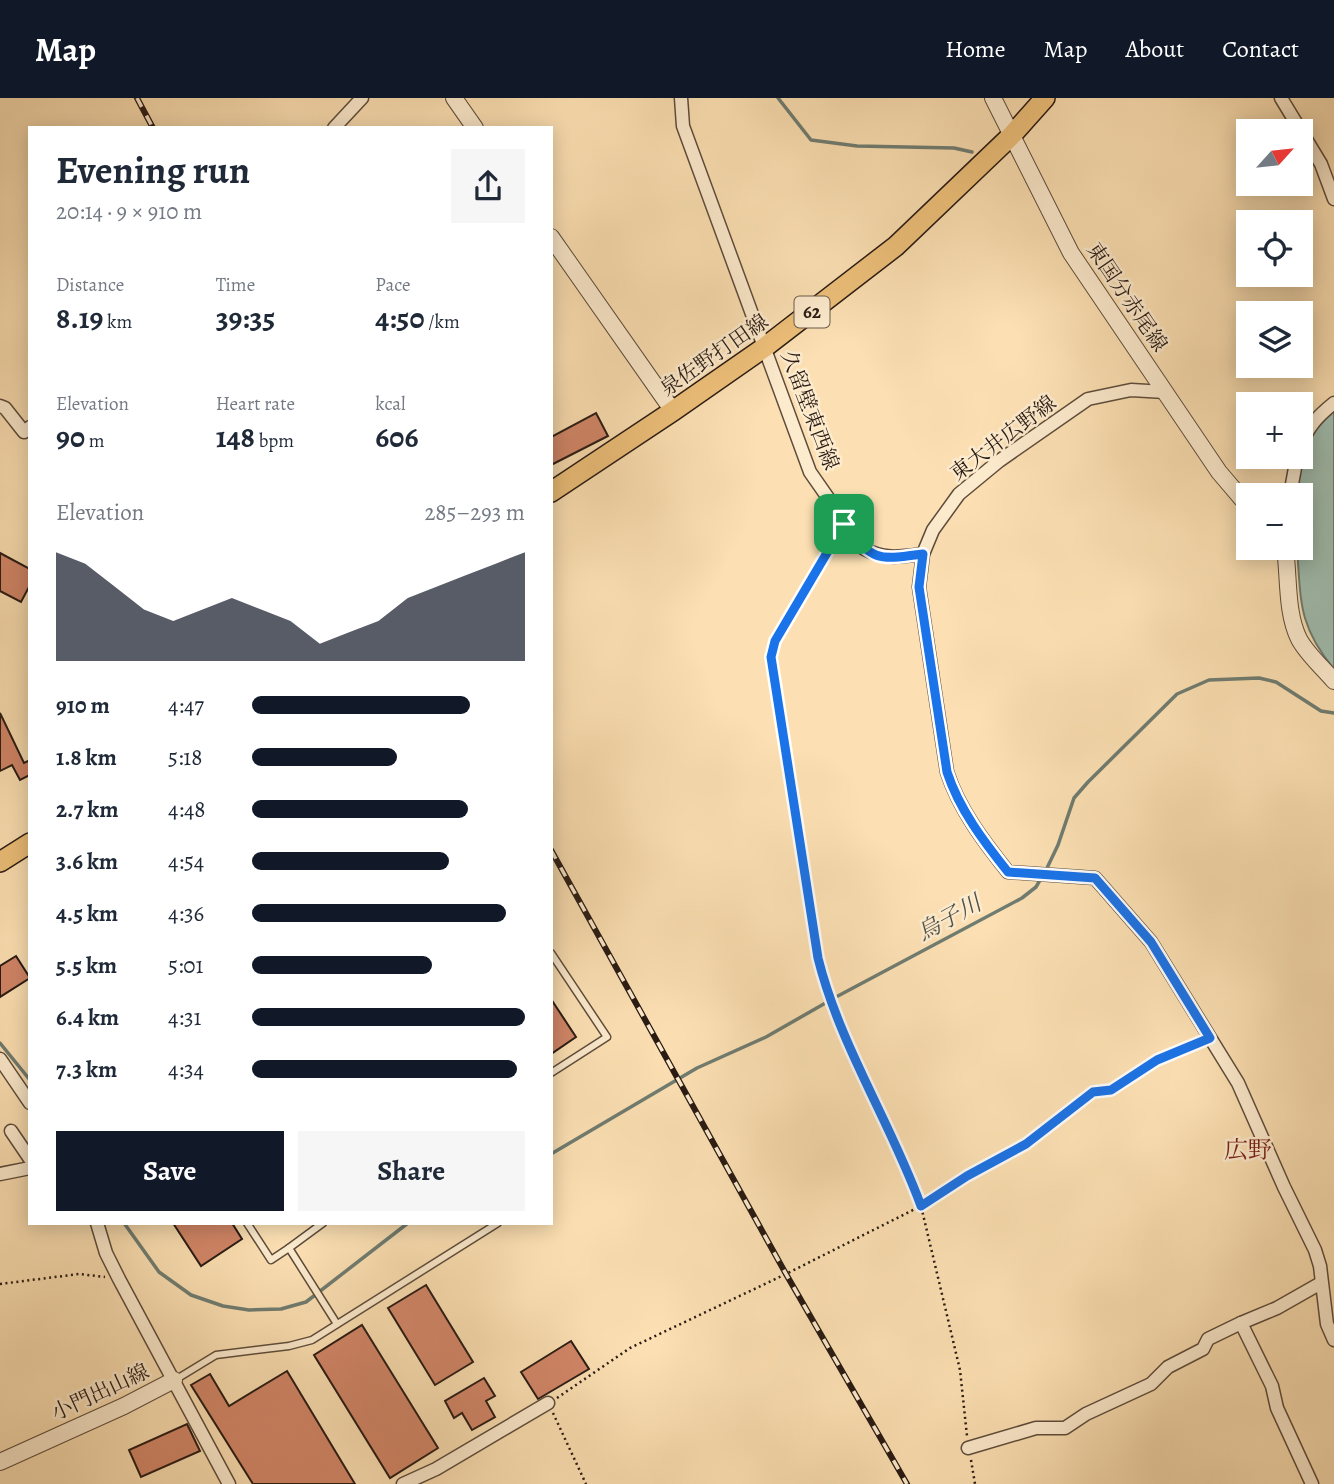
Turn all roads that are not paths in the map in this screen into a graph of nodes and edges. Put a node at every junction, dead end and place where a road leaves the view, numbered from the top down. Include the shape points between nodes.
1 (362, 98) edge
2 (454, 98) edge
3 (681, 98) edge
4 (993, 98) edge
5 (1045, 98) edge
6 (1281, 98) edge
7 (336, 126) edge
8 (474, 126) edge
9 (1012, 135) junction
10 (1334, 199) edge
11 (553, 240) edge
12 (765, 347) junction
13 (1165, 392) junction
14 (1334, 403) edge
15 (0, 406) edge
16 (673, 411) junction
17 (1313, 421) edge
18 (28, 429) edge
19 (553, 491) edge
20 (1236, 492) edge
21 (923, 554) junction
22 (1287, 560) edge
23 (1334, 681) edge
24 (28, 844) edge
25 (0, 862) edge
26 (553, 956) edge
27 (0, 1059) edge
28 (553, 1072) edge
29 (28, 1100) edge
30 (11, 1130) dead end
31 (28, 1155) edge
32 (28, 1168) edge
33 (0, 1174) edge
34 (98, 1225) edge
35 (248, 1225) edge
36 (320, 1225) edge
37 (496, 1225) edge
38 (289, 1248) junction
39 (1321, 1283) junction
40 (1241, 1323) junction
41 (337, 1324) junction
42 (1334, 1340) edge
43 (174, 1380) junction
44 (548, 1403) road end
45 (968, 1448) road end
46 (0, 1462) edge
47 (229, 1484) edge
48 (403, 1484) edge
49 (1312, 1484) edge

1 - 7 street
2 - 8 street
3 - 12 street, 久留壁東西線 via 683,126
4 - 9 street, 東国分赤尾線
5 - 9 main road, 泉佐野打田線 / 62
6 - 10 street via 1321,164
9 - 12 main road, 泉佐野打田線 / 62 via 896,246
9 - 13 street, 東国分赤尾線 via 1071,253
11 - 16 street
12 - 16 main road, 泉佐野打田線 / 62
12 - 21 street, 久留壁東西線 via 810,472 844,524 863,548 875,555
13 - 20 street, 東国分赤尾線
13 - 21 street, 東大井広野線 via 1131,390 1088,399 959,494 933,530
14 - 17 street
15 - 18 street via 24,432
16 - 19 main road, 泉佐野打田線 / 62
21 - 39 street, 東大井広野線 via 919,587 954,793 1008,872 1095,878 1151,942 1238,1083 1315,1250
22 - 23 street via 1290,615 1300,640
24 - 25 main road
26 - 28 lane via 607,1037
27 - 29 street
30 - 31 street
32 - 33 street
34 - 43 street, 小門出山線 via 106,1253
35 - 38 lane via 271,1260
36 - 38 lane
37 - 41 lane
38 - 41 lane
39 - 40 street
39 - 42 street, 東大井広野線
40 - 45 street via 1208,1339 1203,1349 1168,1367 1151,1384 1065,1428 1036,1428
40 - 49 street
41 - 43 lane via 312,1340 289,1346 216,1355
43 - 46 street, 小門出山線
43 - 47 street
44 - 48 street

